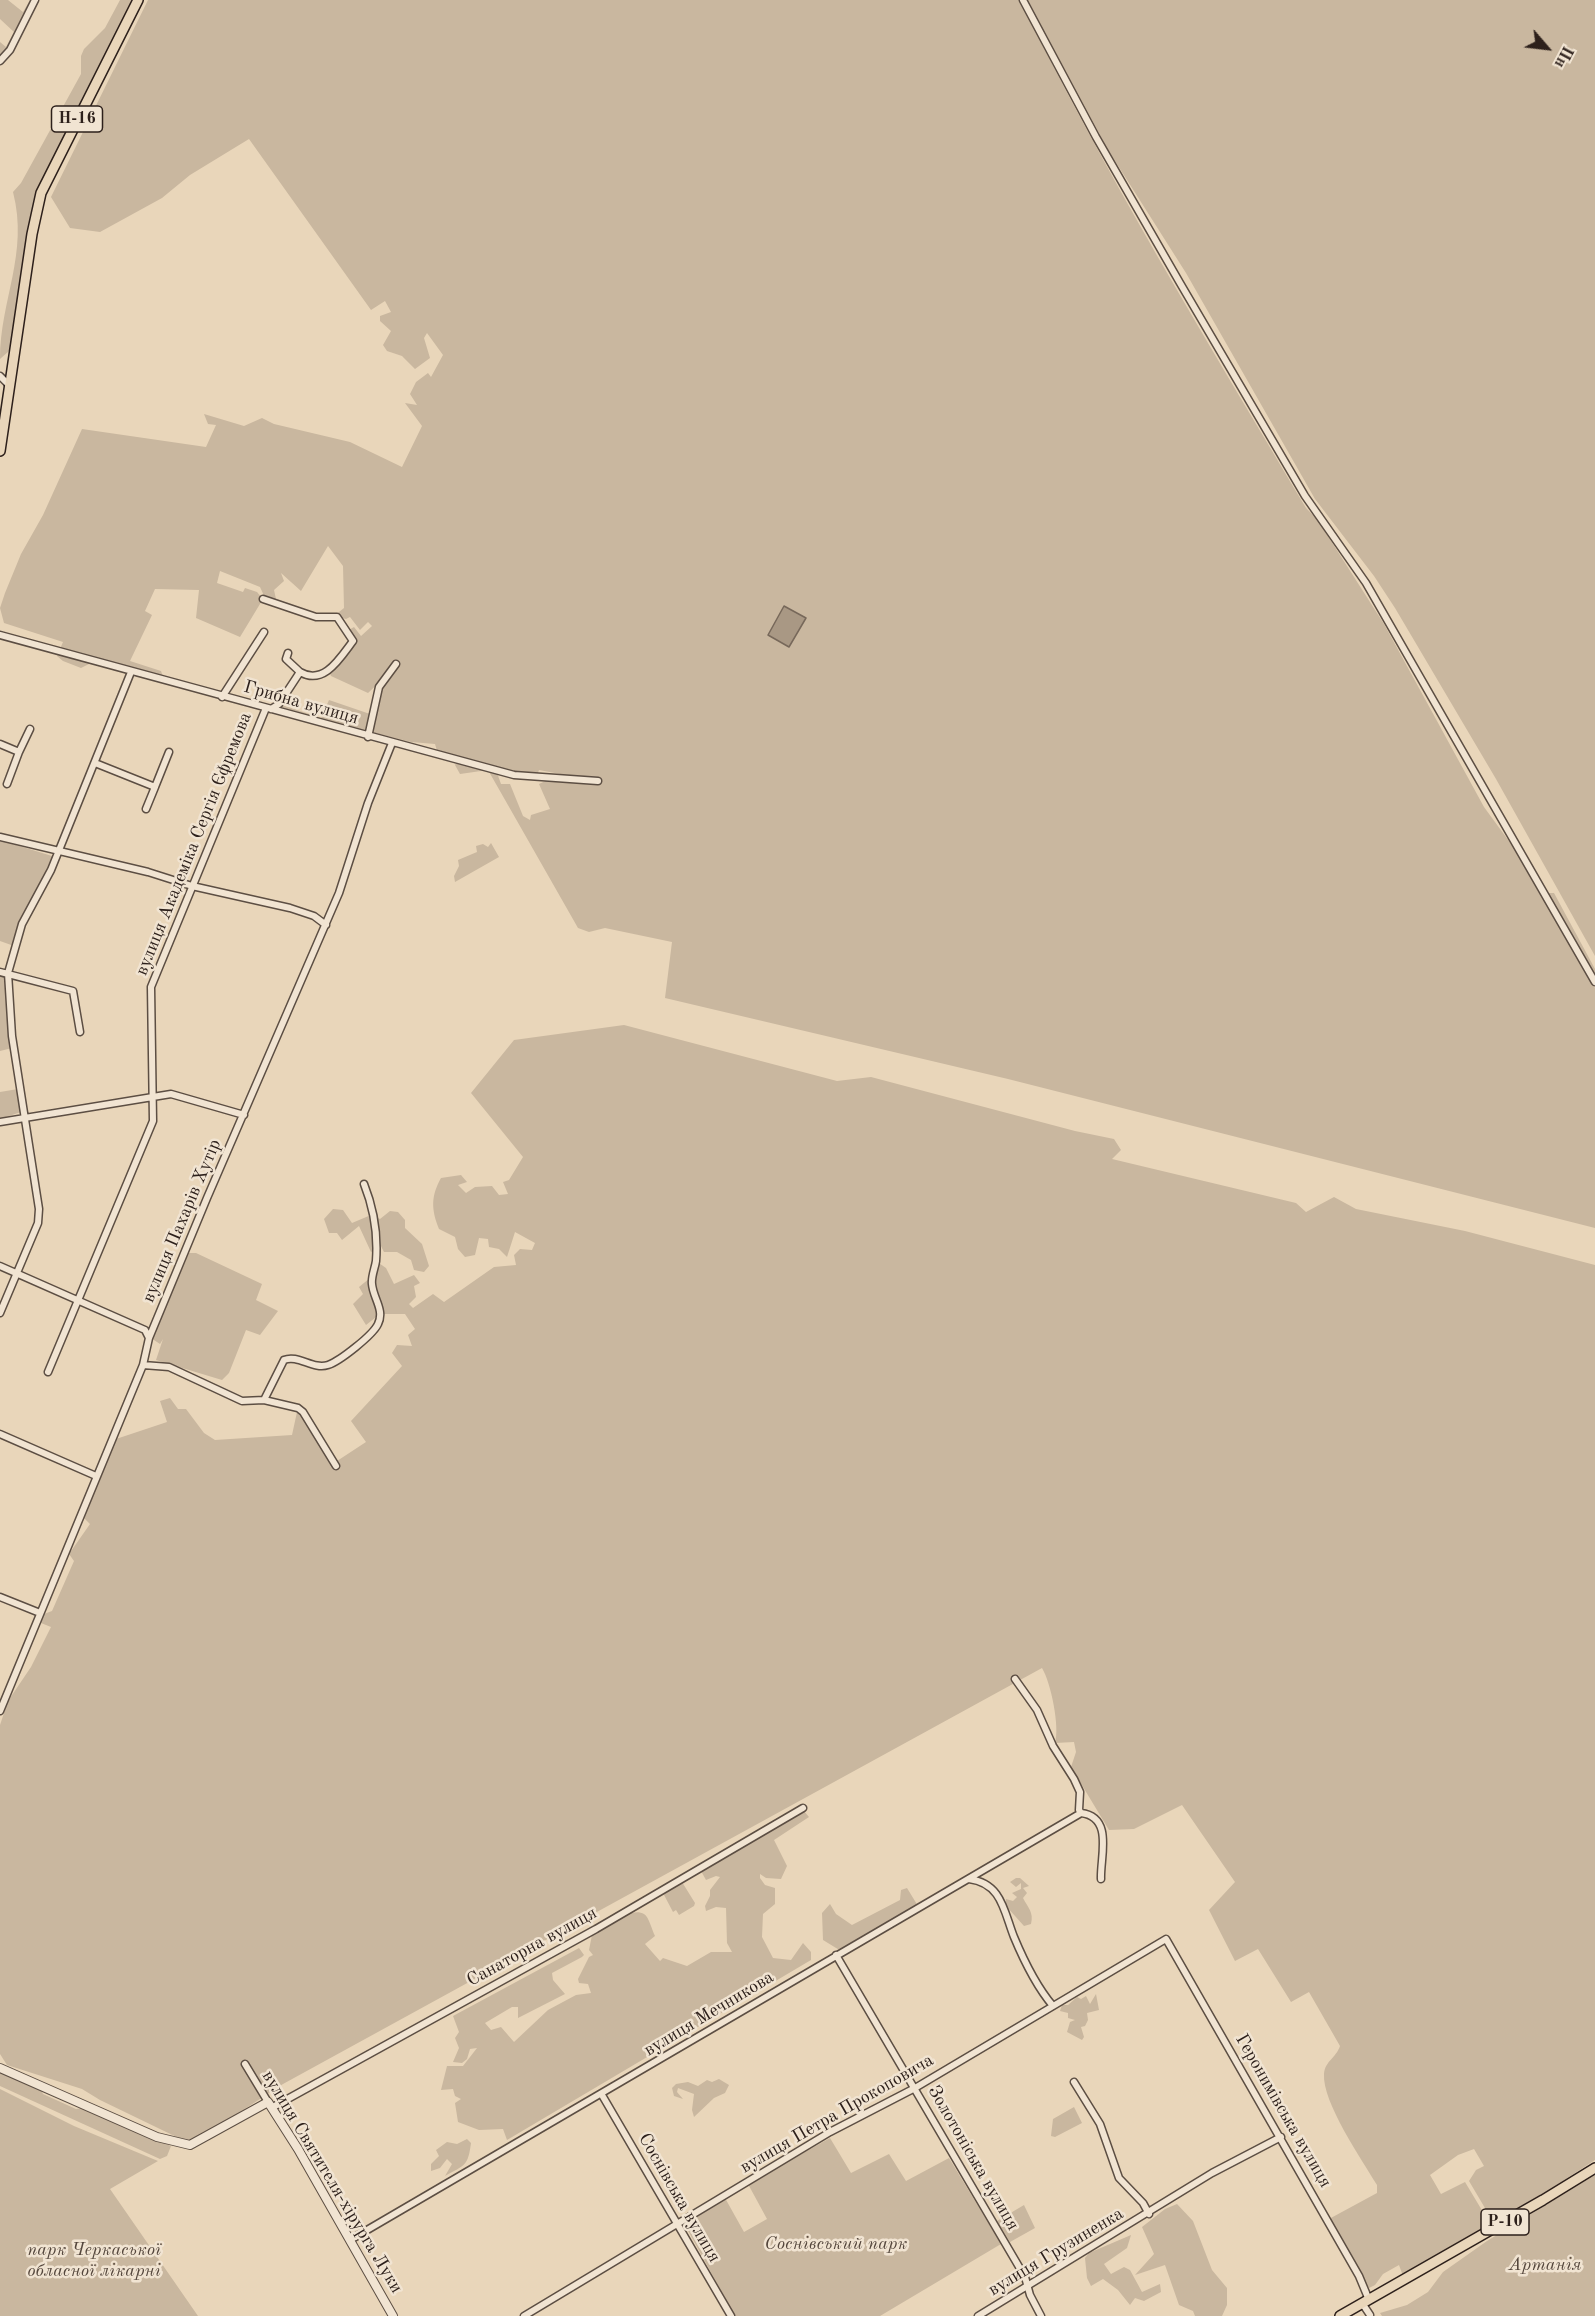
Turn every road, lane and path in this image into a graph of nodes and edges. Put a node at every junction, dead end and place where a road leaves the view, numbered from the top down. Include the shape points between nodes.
1 (35, 0) edge
2 (1023, 0) edge
3 (135, 2) edge
4 (0, 61) edge
5 (0, 376) edge
6 (9, 385) junction
7 (0, 451) edge
8 (263, 599) dead end
9 (264, 632) dead end
10 (0, 635) edge
11 (288, 653) dead end
12 (396, 664) dead end
13 (131, 672) junction
14 (300, 672) junction
15 (222, 697) junction
16 (279, 704) junction
17 (268, 709) junction
18 (282, 712) junction
19 (30, 729) dead end
20 (368, 737) junction
21 (392, 743) junction
22 (0, 744) edge
23 (19, 752) junction
24 (169, 752) dead end
25 (95, 763) junction
26 (598, 781) dead end
27 (7, 784) dead end
28 (155, 787) junction
29 (146, 809) dead end
30 (0, 837) edge
31 (57, 851) junction
32 (192, 886) junction
33 (326, 924) junction
34 (0, 972) edge
35 (8, 974) junction
36 (1595, 982) edge
37 (80, 1032) dead end
38 (154, 1098) junction
39 (244, 1115) junction
40 (26, 1118) junction
41 (0, 1122) edge
42 (364, 1184) dead end
43 (0, 1266) edge
44 (16, 1273) junction
45 (78, 1299) junction
46 (0, 1313) edge
47 (149, 1338) junction
48 (143, 1365) junction
49 (48, 1372) dead end
50 (264, 1400) junction
51 (0, 1434) edge
52 (336, 1466) dead end
53 (96, 1476) junction
54 (0, 1597) edge
55 (40, 1613) junction
56 (1015, 1679) dead end
57 (0, 1711) edge
58 (802, 1808) dead end
59 (1081, 1813) junction
60 (968, 1878) junction
61 (1101, 1879) dead end
62 (1166, 1939) joint
63 (836, 1955) junction
64 (1053, 2006) junction
65 (245, 2064) dead end
66 (0, 2068) edge
67 (1074, 2082) dead end
68 (915, 2088) junction
69 (603, 2095) junction
70 (271, 2104) junction
71 (1281, 2137) junction
72 (1595, 2168) edge
73 (1149, 2214) junction
74 (676, 2224) junction
75 (350, 2240) junction
76 (1028, 2286) junction
77 (1366, 2302) junction
78 (1370, 2315) edge
79 (393, 2316) edge
80 (524, 2316) edge
81 (731, 2316) edge
82 (978, 2316) edge
83 (1041, 2316) edge
84 (1340, 2316) edge

1 - 4 street via 10,50
2 - 36 street via 1180,284 1305,496 1366,583
3 - 6 main road, Н-16 via 41,193
5 - 6 street
6 - 7 main road, Н-16
8 - 14 street via 316,618 335,616 353,641 322,676 314,678
9 - 15 street
10 - 13 street, Грибна вулиця
11 - 14 street via 286,659
12 - 20 street via 379,687
13 - 15 street, Грибна вулиця
13 - 25 street
14 - 16 street
15 - 17 street, Грибна вулиця
16 - 17 street
16 - 18 street
17 - 18 street, Грибна вулиця
17 - 32 street, вулиця Академіка Сергія Єфремова
18 - 20 street, Грибна вулиця
19 - 23 street
20 - 21 street, Грибна вулиця
21 - 26 street, Грибна вулиця via 513,775
21 - 33 street, вулиця Пахарів Хутір
22 - 23 street
23 - 27 street
24 - 28 street
25 - 28 street
25 - 31 street
28 - 29 street
30 - 31 street
31 - 32 street
31 - 35 street via 22,924
32 - 33 street via 290,908
32 - 38 street, вулиця Академіка Сергія Єфремова via 151,990
33 - 39 street, вулиця Пахарів Хутір
34 - 35 street
35 - 37 street via 73,991
35 - 40 street via 12,1036
38 - 39 street via 177,1094
38 - 40 street
38 - 45 street, вулиця Академіка Сергія Єфремова via 150,1130
39 - 47 street, вулиця Пахарів Хутір
40 - 41 street
40 - 44 street via 39,1209 38,1223
42 - 50 street via 375,1211 376,1260 372,1284 379,1323 370,1335 330,1364 318,1366 290,1358 284,1360
43 - 44 street
44 - 45 street
44 - 46 street
45 - 47 street via 145,1330
45 - 49 street, вулиця Академіка Сергія Єфремова
47 - 48 street, вулиця Пахарів Хутір
48 - 50 street via 169,1367 242,1401
48 - 53 street, вулиця Пахарів Хутір
50 - 52 street via 303,1412
51 - 53 street
53 - 55 street, вулиця Пахарів Хутір
54 - 55 street
55 - 57 street, вулиця Пахарів Хутір
56 - 59 street via 1037,1710 1074,1779 1080,1792
58 - 70 street, Санаторна вулиця via 591,1932
59 - 60 street, вулиця Мечникова
59 - 61 street via 1097,1820 1104,1835
60 - 63 street, вулиця Мечникова
60 - 64 street via 988,1885 998,1896 1039,1988
62 - 64 street, вулиця Петра Прокоповича
62 - 71 street, Геронимівська вулиця
63 - 68 street, Золотоніська вулиця
63 - 69 street, вулиця Мечникова
64 - 68 street, вулиця Петра Прокоповича
65 - 70 street, вулиця Святителя-хірурга Луки
66 - 70 street, Санаторна вулиця via 157,2137 190,2145
67 - 73 street, вулиця Грузиненка via 1100,2124 1119,2178
68 - 74 street, вулиця Петра Прокоповича via 830,2132
68 - 76 street, Золотоніська вулиця
69 - 74 street, Соснівська вулиця
69 - 75 street, вулиця Мечникова
70 - 75 street, вулиця Святителя-хірурга Луки
71 - 73 street, вулиця Грузиненка via 1212,2173
71 - 77 street, Геронимівська вулиця via 1359,2276
72 - 77 main road, Р-10
73 - 76 street, вулиця Грузиненка
74 - 80 street, вулиця Петра Прокоповича
74 - 81 street, Соснівська вулиця
75 - 79 street, вулиця Святителя-хірурга Луки
76 - 82 street, вулиця Грузиненка
76 - 83 street, Золотоніська вулиця
77 - 78 street, Геронимівська вулиця
77 - 84 main road, Р-10

